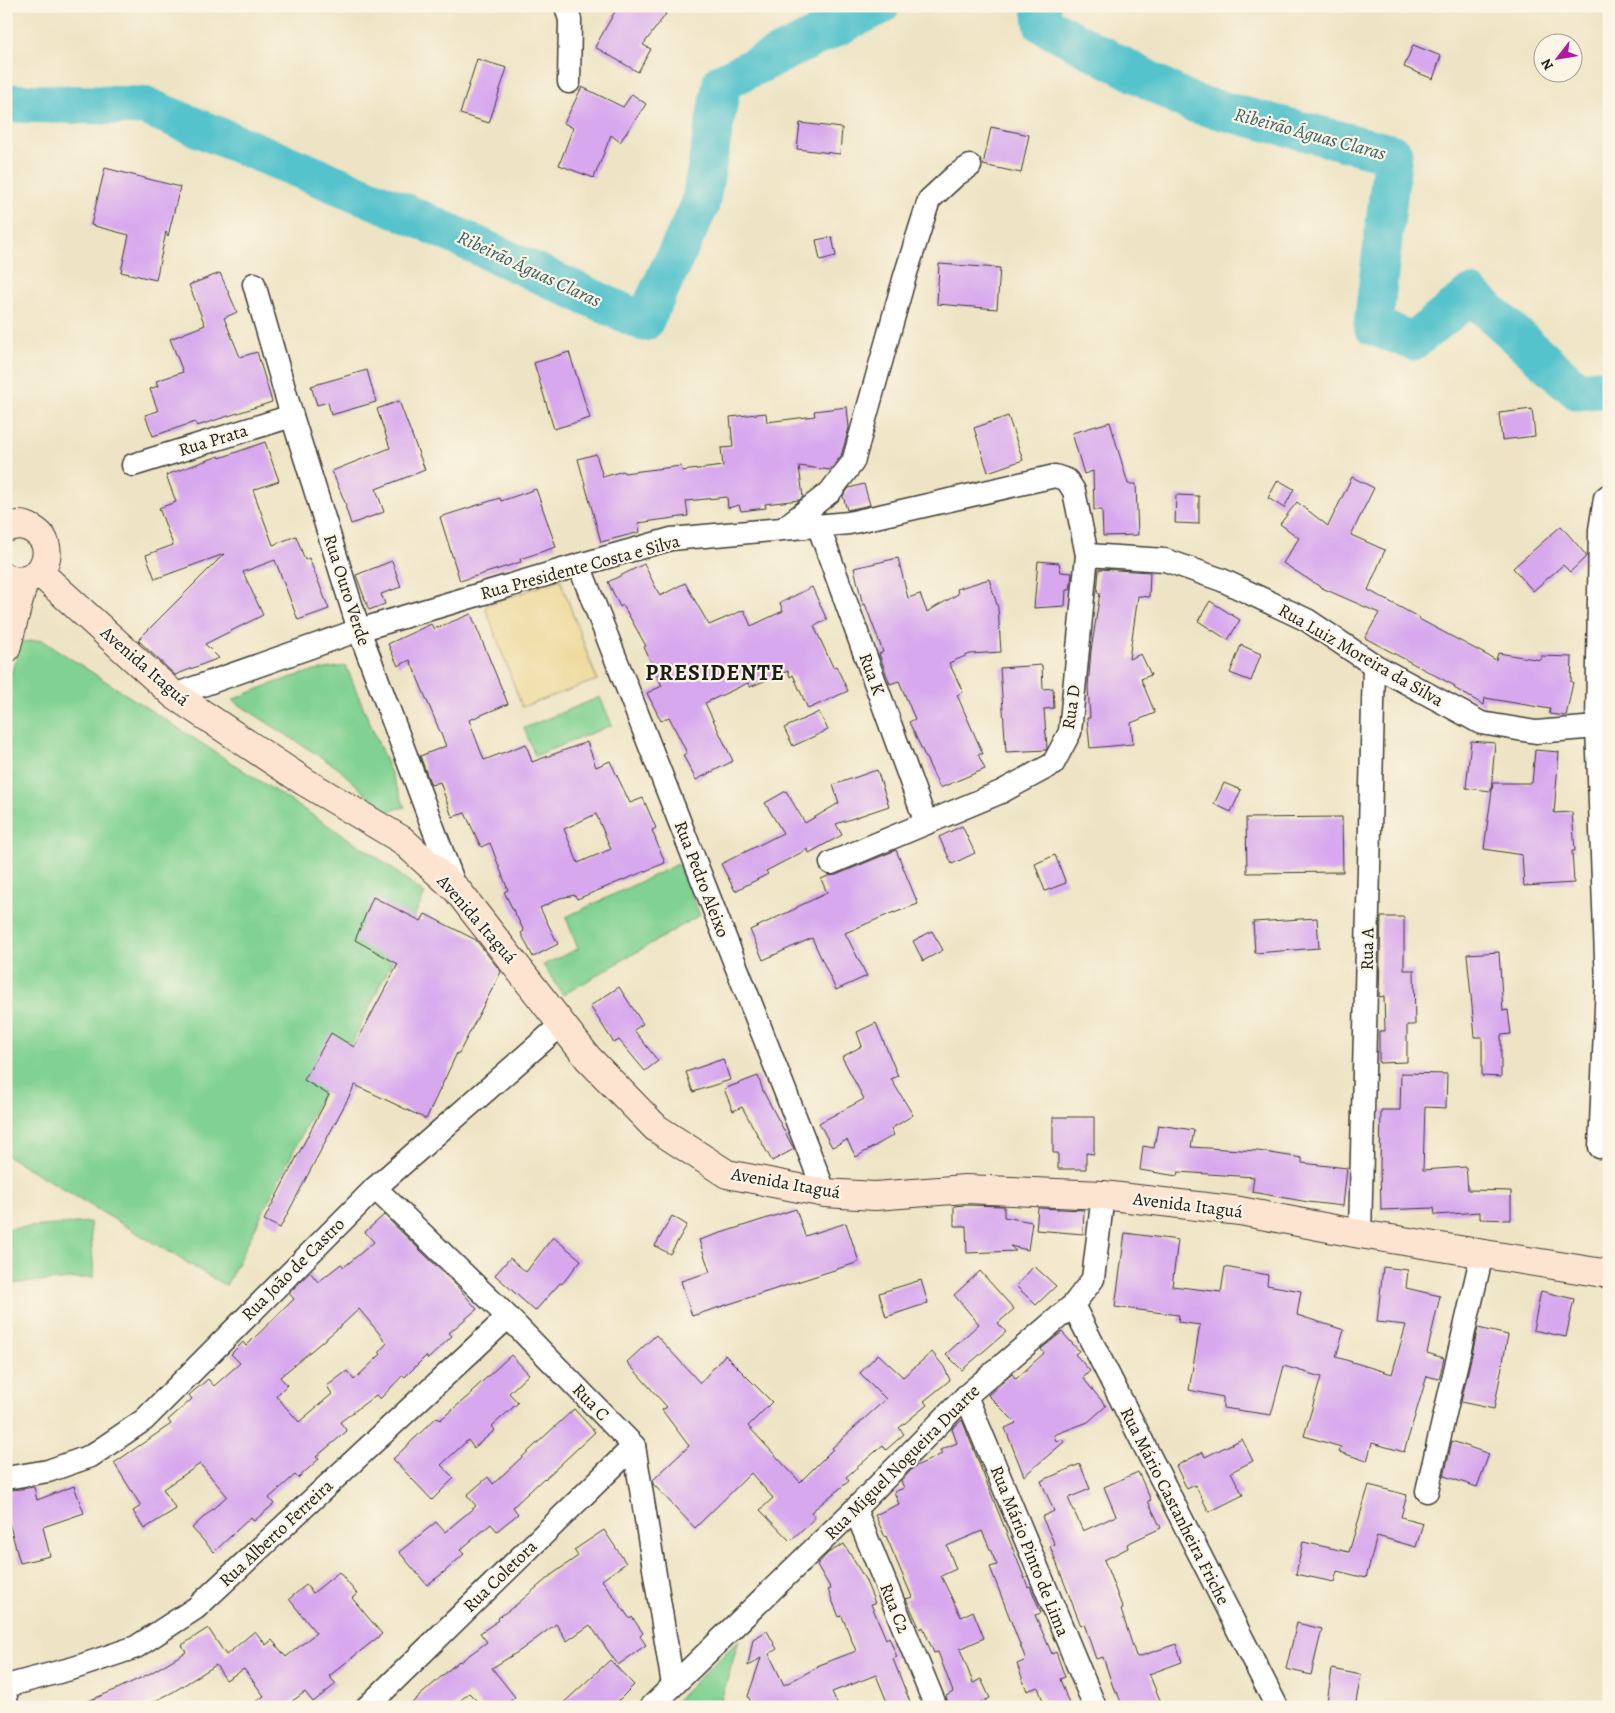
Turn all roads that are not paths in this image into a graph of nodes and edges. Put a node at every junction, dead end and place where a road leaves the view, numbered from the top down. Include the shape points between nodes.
1 (566, 6) edge
2 (569, 82) dead end
3 (970, 166) dead end
4 (254, 284) dead end
5 (292, 416) junction
6 (133, 465) dead end
7 (1055, 476) joint
8 (1607, 496) edge
9 (818, 525) junction
10 (7, 526) edge
11 (784, 528) junction
12 (1086, 554) junction
13 (579, 565) junction
14 (23, 577) edge
15 (359, 630) junction
16 (6, 649) edge
17 (1374, 665) junction
18 (174, 695) junction
19 (1603, 725) edge
20 (926, 823) junction
21 (831, 863) dead end
22 (457, 890) junction
23 (562, 1024) junction
24 (1600, 1147) dead end
25 (375, 1188) junction
26 (825, 1193) junction
27 (1103, 1195) junction
28 (1360, 1234) junction
29 (1482, 1254) junction
30 (1609, 1274) edge
31 (1073, 1305) junction
32 (508, 1316) junction
33 (966, 1396) junction
34 (634, 1446) junction
35 (6, 1478) edge
36 (1427, 1491) dead end
37 (855, 1509) junction
38 (6, 1686) edge
39 (674, 1686) junction
40 (6, 1698) edge
41 (8, 1707) edge
42 (367, 1707) edge
43 (651, 1707) edge
44 (936, 1707) edge
45 (1095, 1707) edge
46 (1277, 1707) edge

1 - 2 street via 570,20
3 - 11 street via 929,200 853,462 830,492
4 - 5 street, Rua Ouro Verde
5 - 6 street, Rua Prata
5 - 15 street, Rua Ouro Verde
7 - 9 street, Rua Presidente Costa e Silva via 849,523
7 - 12 street, Rua D via 1067,480 1074,491
8 - 19 street via 1600,530
9 - 11 street, Rua Presidente Costa e Silva
9 - 20 street, Rua K
10 - 14 street via 27,526 35,530 46,546 44,564
11 - 13 street, Rua Presidente Costa e Silva via 671,539
12 - 17 street, Rua Luiz Moreira da Silva via 1165,560 1222,580 1307,620
12 - 20 street, Rua D via 1070,732 1053,764 1000,792
13 - 15 street, Rua Presidente Costa e Silva
13 - 26 street, Rua Pedro Aleixo
14 - 16 street
14 - 18 street, Avenida Itaguá
15 - 18 street, Rua Presidente Costa e Silva
15 - 22 street, Rua Ouro Verde
17 - 19 street, Rua Luiz Moreira da Silva via 1481,723 1536,732
17 - 28 street, Rua A
18 - 22 street, Avenida Itaguá via 305,782 402,840
19 - 24 street via 1607,983
20 - 21 street, Rua D
22 - 23 street, Avenida Itaguá
23 - 25 street, Rua João de Castro
23 - 26 street, Avenida Itaguá via 588,1058 656,1128 727,1174
25 - 32 street, Rua C
25 - 35 street, Rua João de Castro via 144,1420 91,1456 48,1471
26 - 27 street, Avenida Itaguá via 875,1196 965,1189
27 - 28 street, Avenida Itaguá via 1240,1210
27 - 31 street, Rua Miguel Nogueira Duarte via 1093,1278
28 - 29 street, Avenida Itaguá
29 - 30 street, Avenida Itaguá
29 - 36 street
31 - 33 street, Rua Miguel Nogueira Duarte
31 - 46 street, Rua Mário Castanheira Friche
32 - 34 street, Rua C
32 - 38 street, Rua Alberto Ferreira via 196,1608 136,1647
33 - 37 street, Rua Miguel Nogueira Duarte
33 - 45 street, Rua Mário Pinto de Lima
34 - 39 street
34 - 42 street, Rua Coletora
37 - 39 street, Rua Miguel Nogueira Duarte
37 - 44 street, Rua C2
39 - 43 street, Rua Miguel Nogueira Duarte
40 - 41 street

